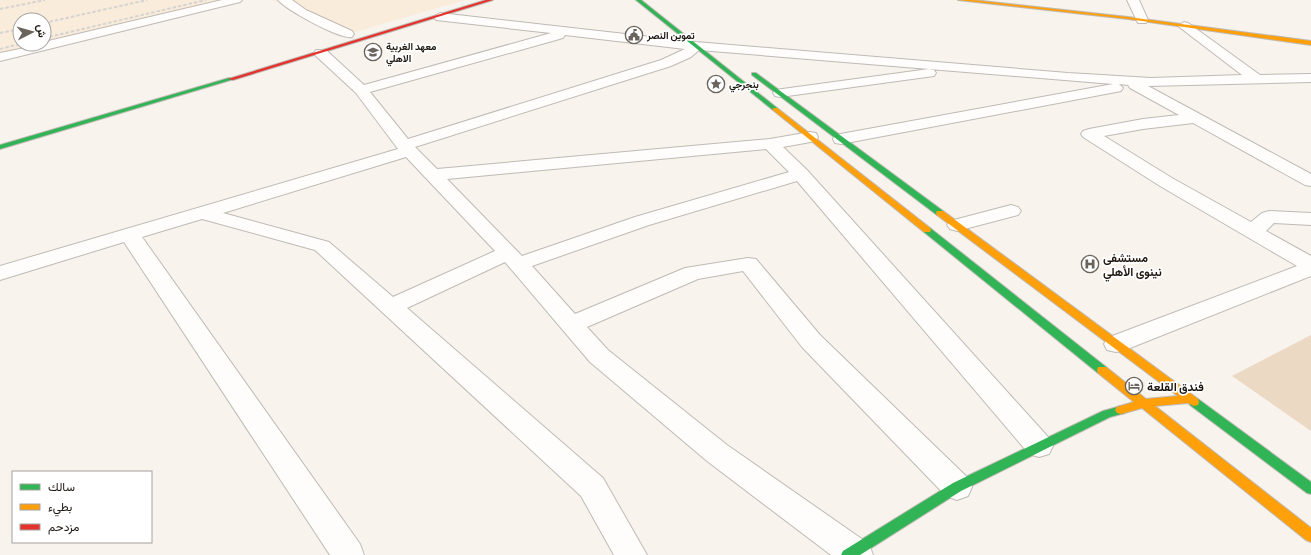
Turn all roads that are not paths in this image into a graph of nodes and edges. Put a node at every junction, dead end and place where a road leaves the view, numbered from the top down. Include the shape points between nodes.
1 (236, 0) edge
2 (284, 0) edge
3 (465, 0) edge
4 (490, 0) edge
5 (638, 0) edge
6 (960, 0) edge
7 (1133, 0) edge
8 (440, 17) junction
9 (1142, 20) junction
10 (1184, 26) junction
11 (570, 32) junction
12 (348, 34) junction
13 (702, 43) junction
14 (1311, 43) edge
15 (720, 48) junction
16 (312, 50) junction
17 (0, 57) edge
18 (732, 57) dead end
19 (744, 66) dead end
20 (972, 68) junction
21 (1311, 78) edge
22 (1256, 79) junction
23 (1143, 83) junction
24 (166, 88) dead end
25 (361, 90) junction
26 (780, 93) junction
27 (1196, 118) junction
28 (810, 137) junction
29 (0, 138) edge
30 (842, 139) junction
31 (770, 144) junction
32 (0, 148) edge
33 (407, 148) junction
34 (801, 174) junction
35 (432, 175) junction
36 (1311, 181) edge
37 (1011, 211) dead end
38 (202, 212) junction
39 (1311, 219) edge
40 (957, 225) junction
41 (1252, 232) junction
42 (128, 234) junction
43 (513, 259) junction
44 (1311, 265) edge
45 (1311, 268) edge
46 (0, 273) edge
47 (390, 307) junction
48 (572, 325) junction
49 (1116, 344) junction
50 (1190, 399) junction
51 (1144, 403) junction
52 (1039, 446) junction
53 (957, 487) junction
54 (1311, 489) edge
55 (1311, 536) edge
56 (852, 554) edge
57 (348, 555) edge
58 (631, 555) edge

1 - 17 street
2 - 12 street via 302,12
3 - 12 main road
4 - 8 main road
5 - 13 main road
6 - 9 main road
7 - 9 street
8 - 11 street
8 - 16 main road
9 - 10 main road
10 - 14 main road
10 - 22 street
11 - 13 street
11 - 25 street
12 - 16 main road
13 - 15 street
13 - 28 main road
13 - 33 street via 666,63
15 - 18 main road
15 - 20 street
16 - 25 street
16 - 32 main road
19 - 26 main road
20 - 23 street
20 - 26 street
21 - 22 street
22 - 23 street
23 - 27 street
23 - 30 street
24 - 29 main road
25 - 33 street
26 - 30 main road
27 - 36 street
27 - 41 street via 1089,134
28 - 31 street
28 - 51 main road
30 - 40 main road
31 - 34 street
31 - 35 street
33 - 35 street
33 - 38 street
34 - 43 street
34 - 52 street
35 - 43 street
37 - 40 street
38 - 42 street
38 - 47 street via 322,246
39 - 41 street via 1269,217
40 - 49 main road
41 - 44 street
42 - 46 street
42 - 57 street
43 - 47 street
43 - 48 street
45 - 49 street
47 - 58 street via 592,487
48 - 53 street via 693,273 748,264 811,341
48 - 56 street via 599,356 717,453
49 - 50 main road
50 - 51 main road
50 - 54 main road
51 - 52 main road via 1107,414
51 - 55 main road
52 - 53 main road
53 - 56 main road

